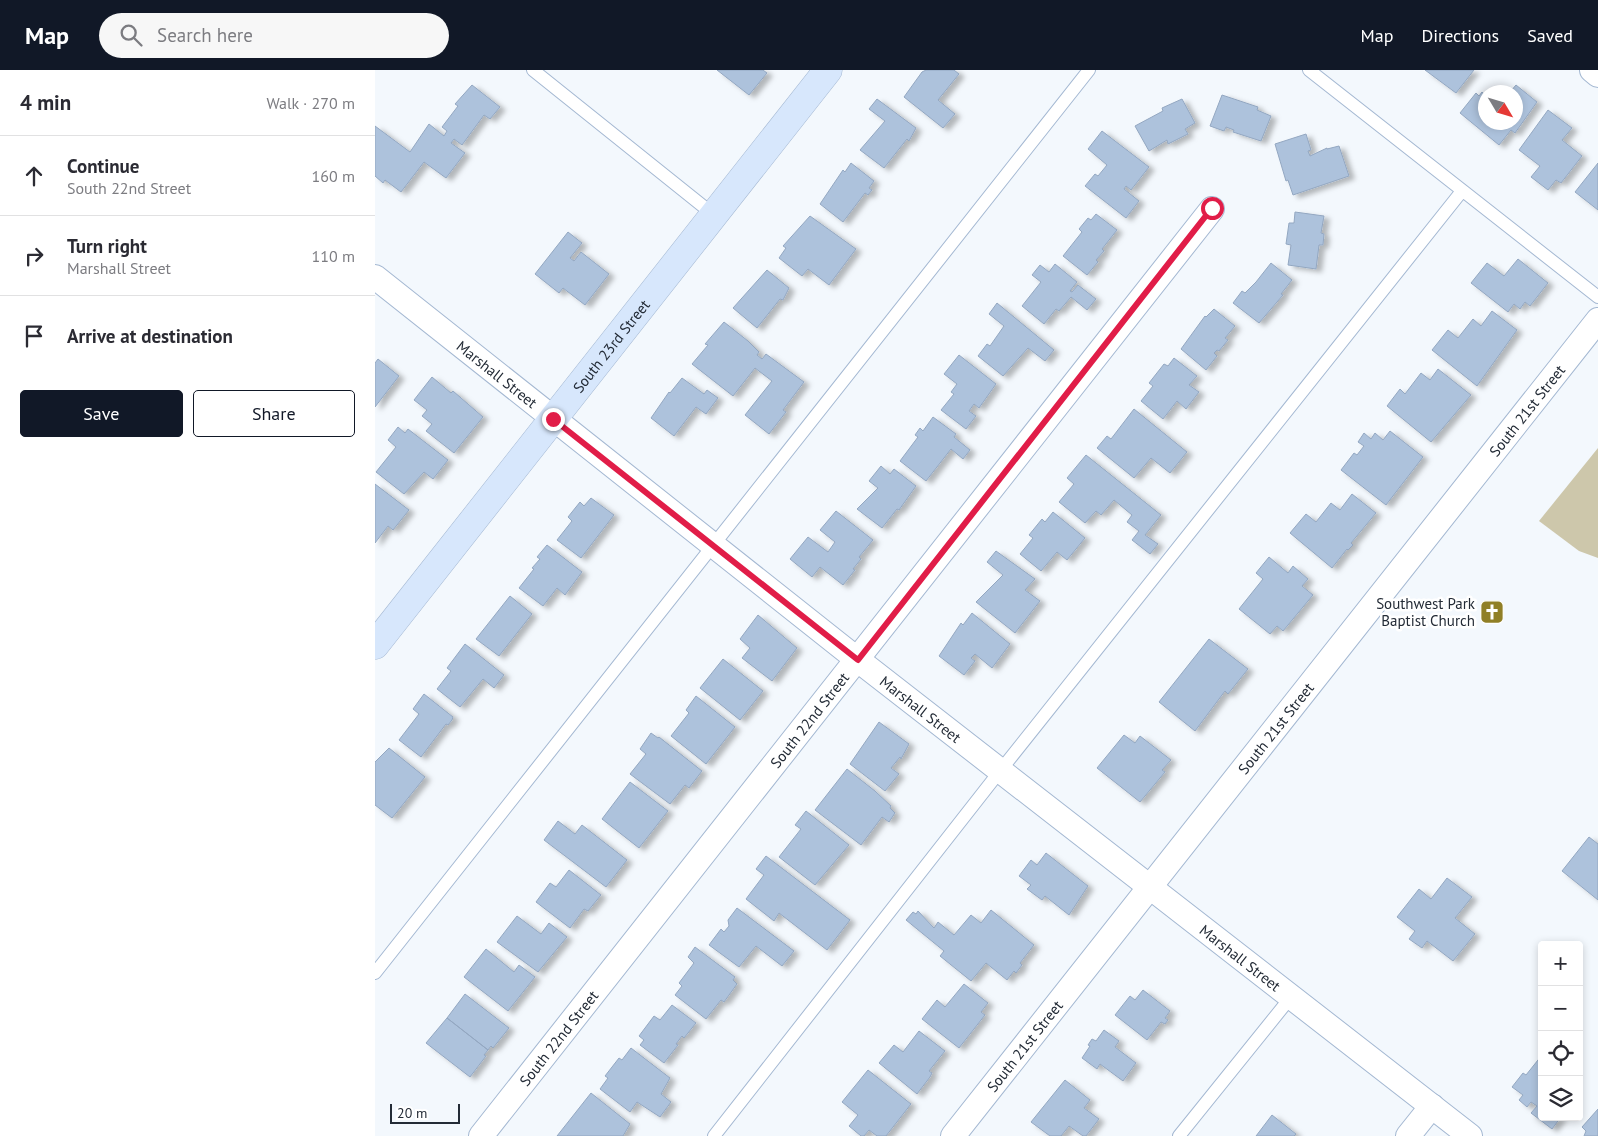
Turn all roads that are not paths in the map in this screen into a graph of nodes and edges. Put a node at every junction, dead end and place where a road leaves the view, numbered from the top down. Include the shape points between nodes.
1 (533, 70) edge
2 (828, 70) edge
3 (1089, 70) edge
4 (1309, 70) edge
5 (1592, 70) edge
6 (1598, 75) edge
7 (1463, 191) junction
8 (1212, 208) dead end
9 (714, 215) junction
10 (375, 277) edge
11 (1598, 297) edge
12 (1598, 320) edge
13 (553, 419) junction
14 (713, 545) junction
15 (375, 645) edge
16 (858, 660) junction
17 (1000, 771) junction
18 (1149, 888) junction
19 (375, 973) edge
20 (1291, 997) junction
21 (1432, 1106) junction
22 (481, 1136) edge
23 (714, 1136) edge
24 (953, 1136) edge
25 (1179, 1136) edge
26 (1408, 1136) edge
27 (1470, 1136) edge

1 - 9 lane
2 - 9 street, South 23rd Street
3 - 14 lane
4 - 7 lane
5 - 6 street
7 - 11 lane
7 - 17 lane
8 - 16 street, South 22nd Street
9 - 13 street, South 23rd Street
10 - 13 street, Marshall Street
12 - 18 street, South 21st Street
13 - 14 street, Marshall Street
13 - 15 street, South 23rd Street
14 - 16 street, Marshall Street
14 - 19 lane
16 - 17 street, Marshall Street
16 - 22 street, South 22nd Street
17 - 18 street, Marshall Street
17 - 23 lane
18 - 20 street, Marshall Street
18 - 24 street, South 21st Street
20 - 21 street, Marshall Street
20 - 25 lane
21 - 26 street
21 - 27 street, Marshall Street

